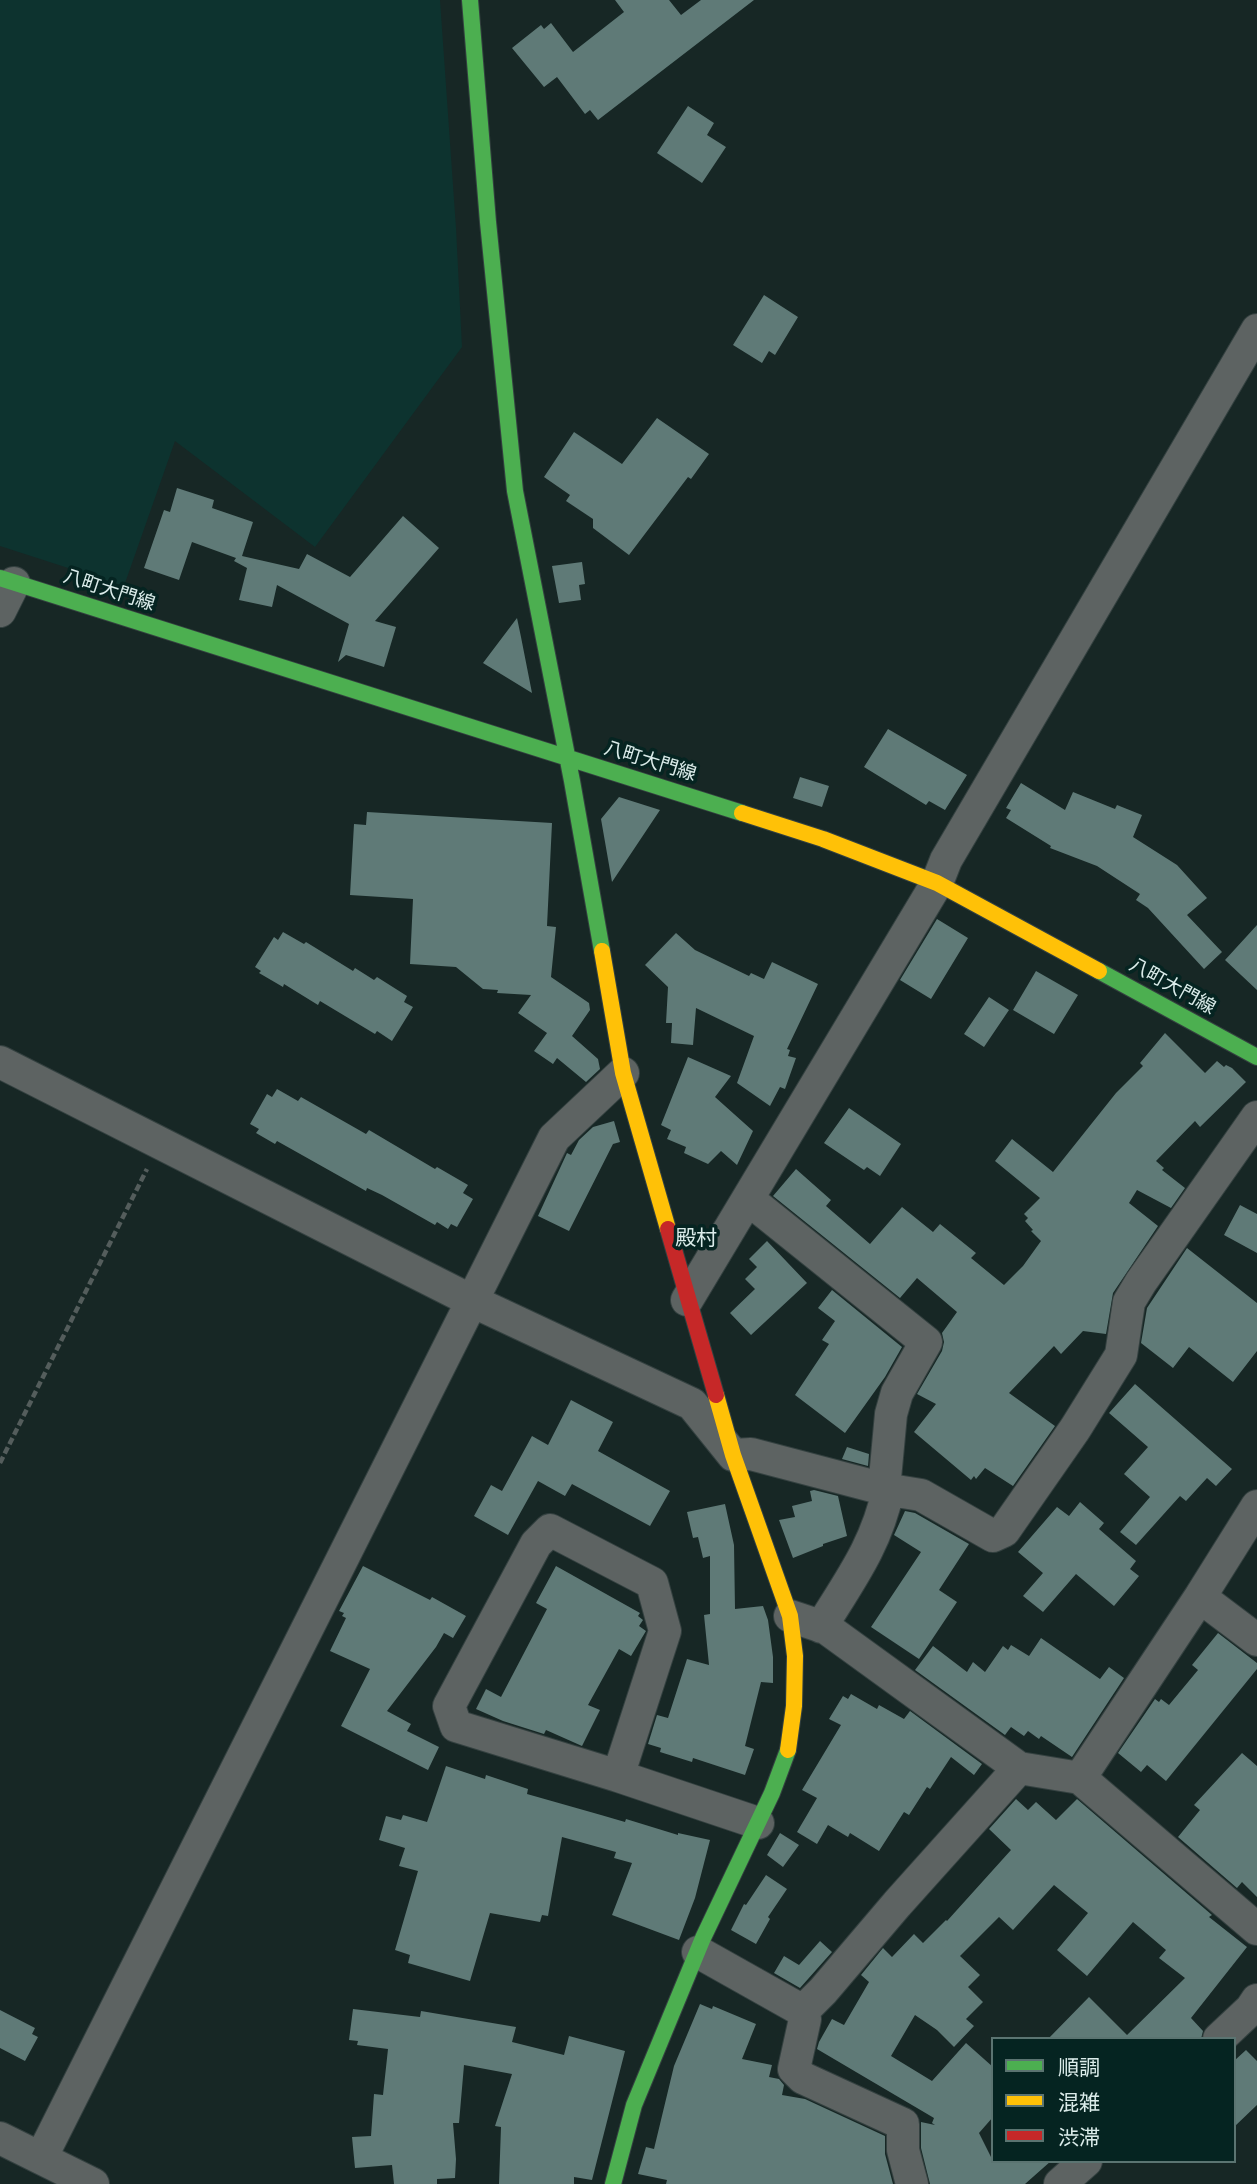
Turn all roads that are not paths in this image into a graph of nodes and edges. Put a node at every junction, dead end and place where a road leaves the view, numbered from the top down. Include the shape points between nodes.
1 (472, 1) edge
2 (1257, 330) edge
3 (7, 580) edge
4 (0, 611) edge
5 (565, 758) junction
6 (937, 883) junction
7 (1257, 1057) edge
8 (0, 1062) edge
9 (623, 1073) junction
10 (1257, 1117) edge
11 (748, 1199) junction
12 (687, 1300) junction
13 (472, 1301) junction
14 (733, 1455) junction
15 (886, 1490) junction
16 (1257, 1506) edge
17 (1200, 1597) junction
18 (790, 1616) junction
19 (821, 1627) junction
20 (1257, 1640) edge
21 (1019, 1768) junction
22 (618, 1776) junction
23 (1080, 1778) junction
24 (758, 1823) junction
25 (1257, 1929) edge
26 (698, 1952) junction
27 (1257, 2000) edge
28 (803, 2011) junction
29 (1221, 2037) edge
30 (0, 2138) edge
31 (41, 2158) junction
32 (1085, 2163) edge
33 (93, 2184) edge
34 (612, 2184) edge
35 (912, 2184) edge
36 (1060, 2184) edge

1 - 5 street via 489,236 515,491
2 - 6 street via 946,860
3 - 4 street
3 - 5 street, 八町大門線
5 - 6 street, 八町大門線 via 824,839
5 - 9 street
6 - 7 street, 八町大門線
6 - 11 street
8 - 13 street
9 - 12 street
9 - 13 street via 554,1138
10 - 15 street via 1141,1282 1129,1302 1121,1355 1004,1531 993,1536 921,1495
11 - 12 street
11 - 15 street via 926,1342 897,1393 891,1414
12 - 14 street
13 - 14 street via 692,1404
13 - 31 street
14 - 15 street via 751,1454
14 - 18 street
15 - 19 street via 874,1541
16 - 17 street
17 - 20 street
17 - 23 street
18 - 19 street
18 - 24 street via 795,1656 788,1750
19 - 21 street
21 - 23 street
21 - 28 street
22 - 22 street via 456,1726 449,1706 536,1544 550,1530 652,1583 665,1631
22 - 24 street
23 - 25 street
24 - 26 street
26 - 28 street
26 - 34 street via 634,2105
27 - 29 street
28 - 35 street via 806,2019 794,2069 803,2078 903,2124 903,2150
30 - 31 street
31 - 33 street
32 - 36 street

